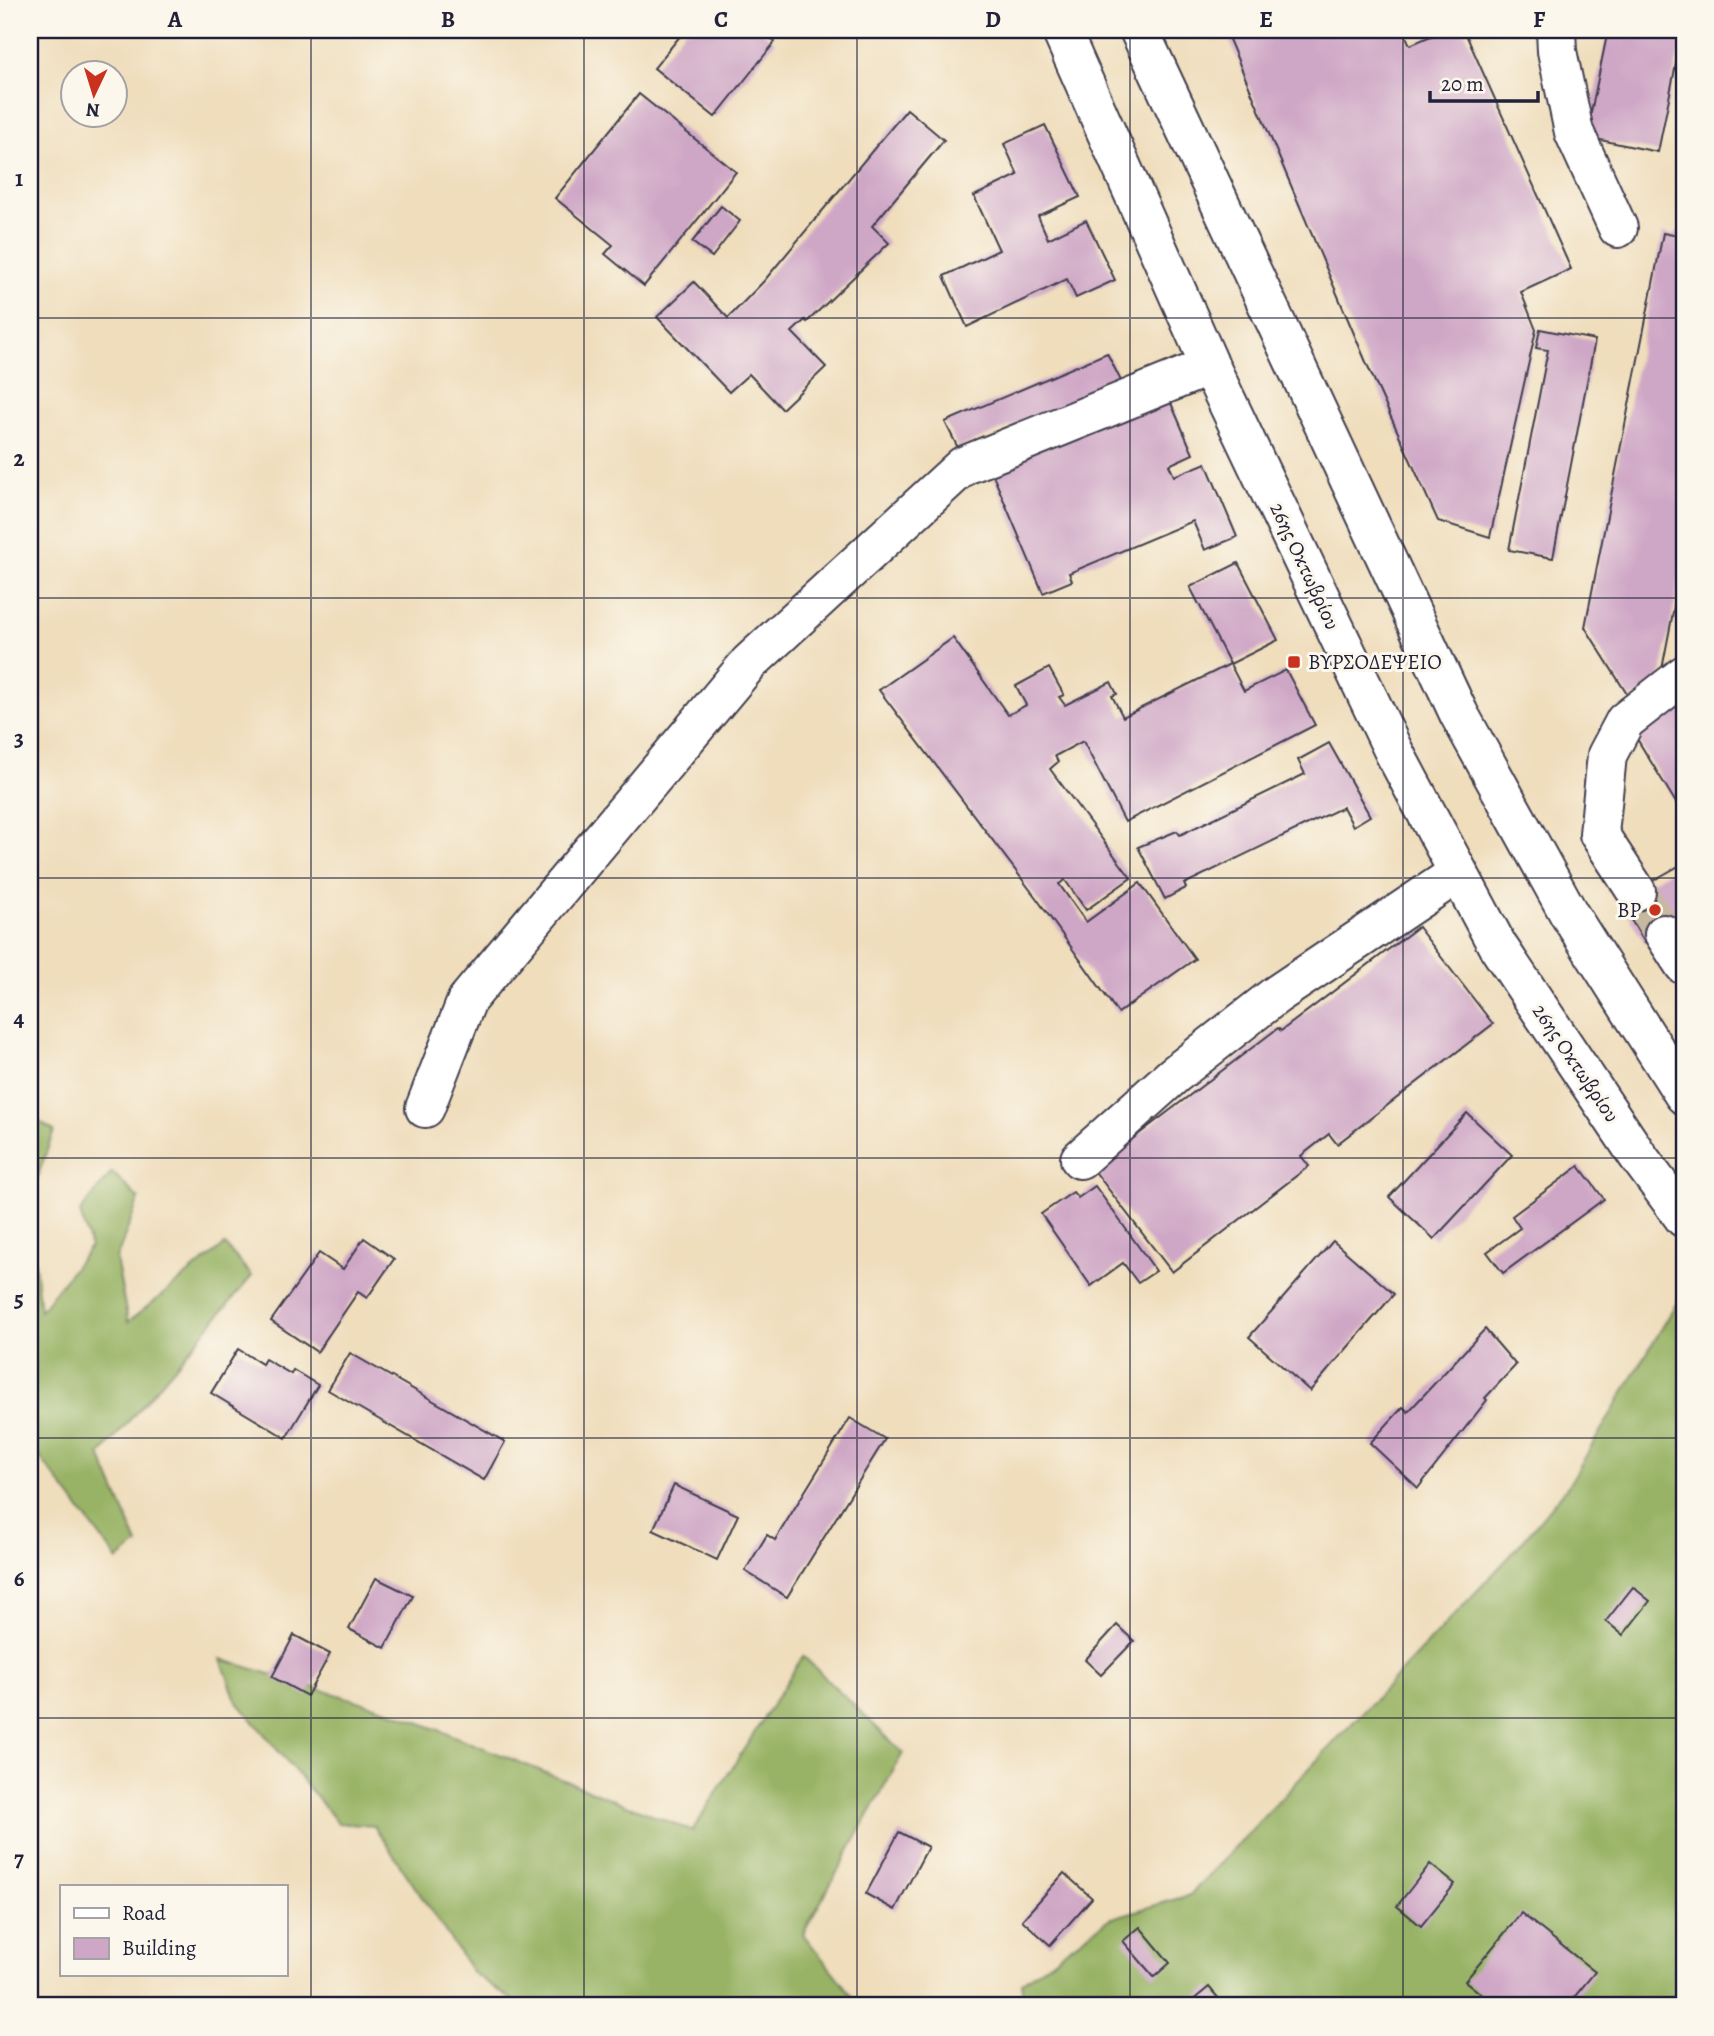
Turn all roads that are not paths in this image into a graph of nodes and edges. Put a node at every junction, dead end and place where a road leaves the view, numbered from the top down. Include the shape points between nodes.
1 (1060, 30) edge
2 (1139, 30) edge
3 (1556, 30) edge
4 (1618, 228) dead end
5 (1210, 366) junction
6 (1684, 675) edge
7 (1458, 873) junction
8 (1636, 891) tunnel mouth
9 (1664, 934) tunnel mouth
10 (1684, 965) edge
11 (1684, 1095) edge
12 (425, 1108) dead end
13 (1080, 1159) dead end
14 (1684, 1218) edge

1 - 5 main road, 26ης Οκτωβρίου
2 - 11 main road via 1459,714 1569,914
3 - 4 main road via 1574,132
5 - 7 main road, 26ης Οκτωβρίου via 1394,752
5 - 12 main road via 963,466 749,663 467,1000
6 - 8 main road via 1625,721 1608,755 1599,834
7 - 13 main road via 1276,995 1174,1075
7 - 14 main road, 26ης Οκτωβρίου via 1497,945
9 - 10 main road

